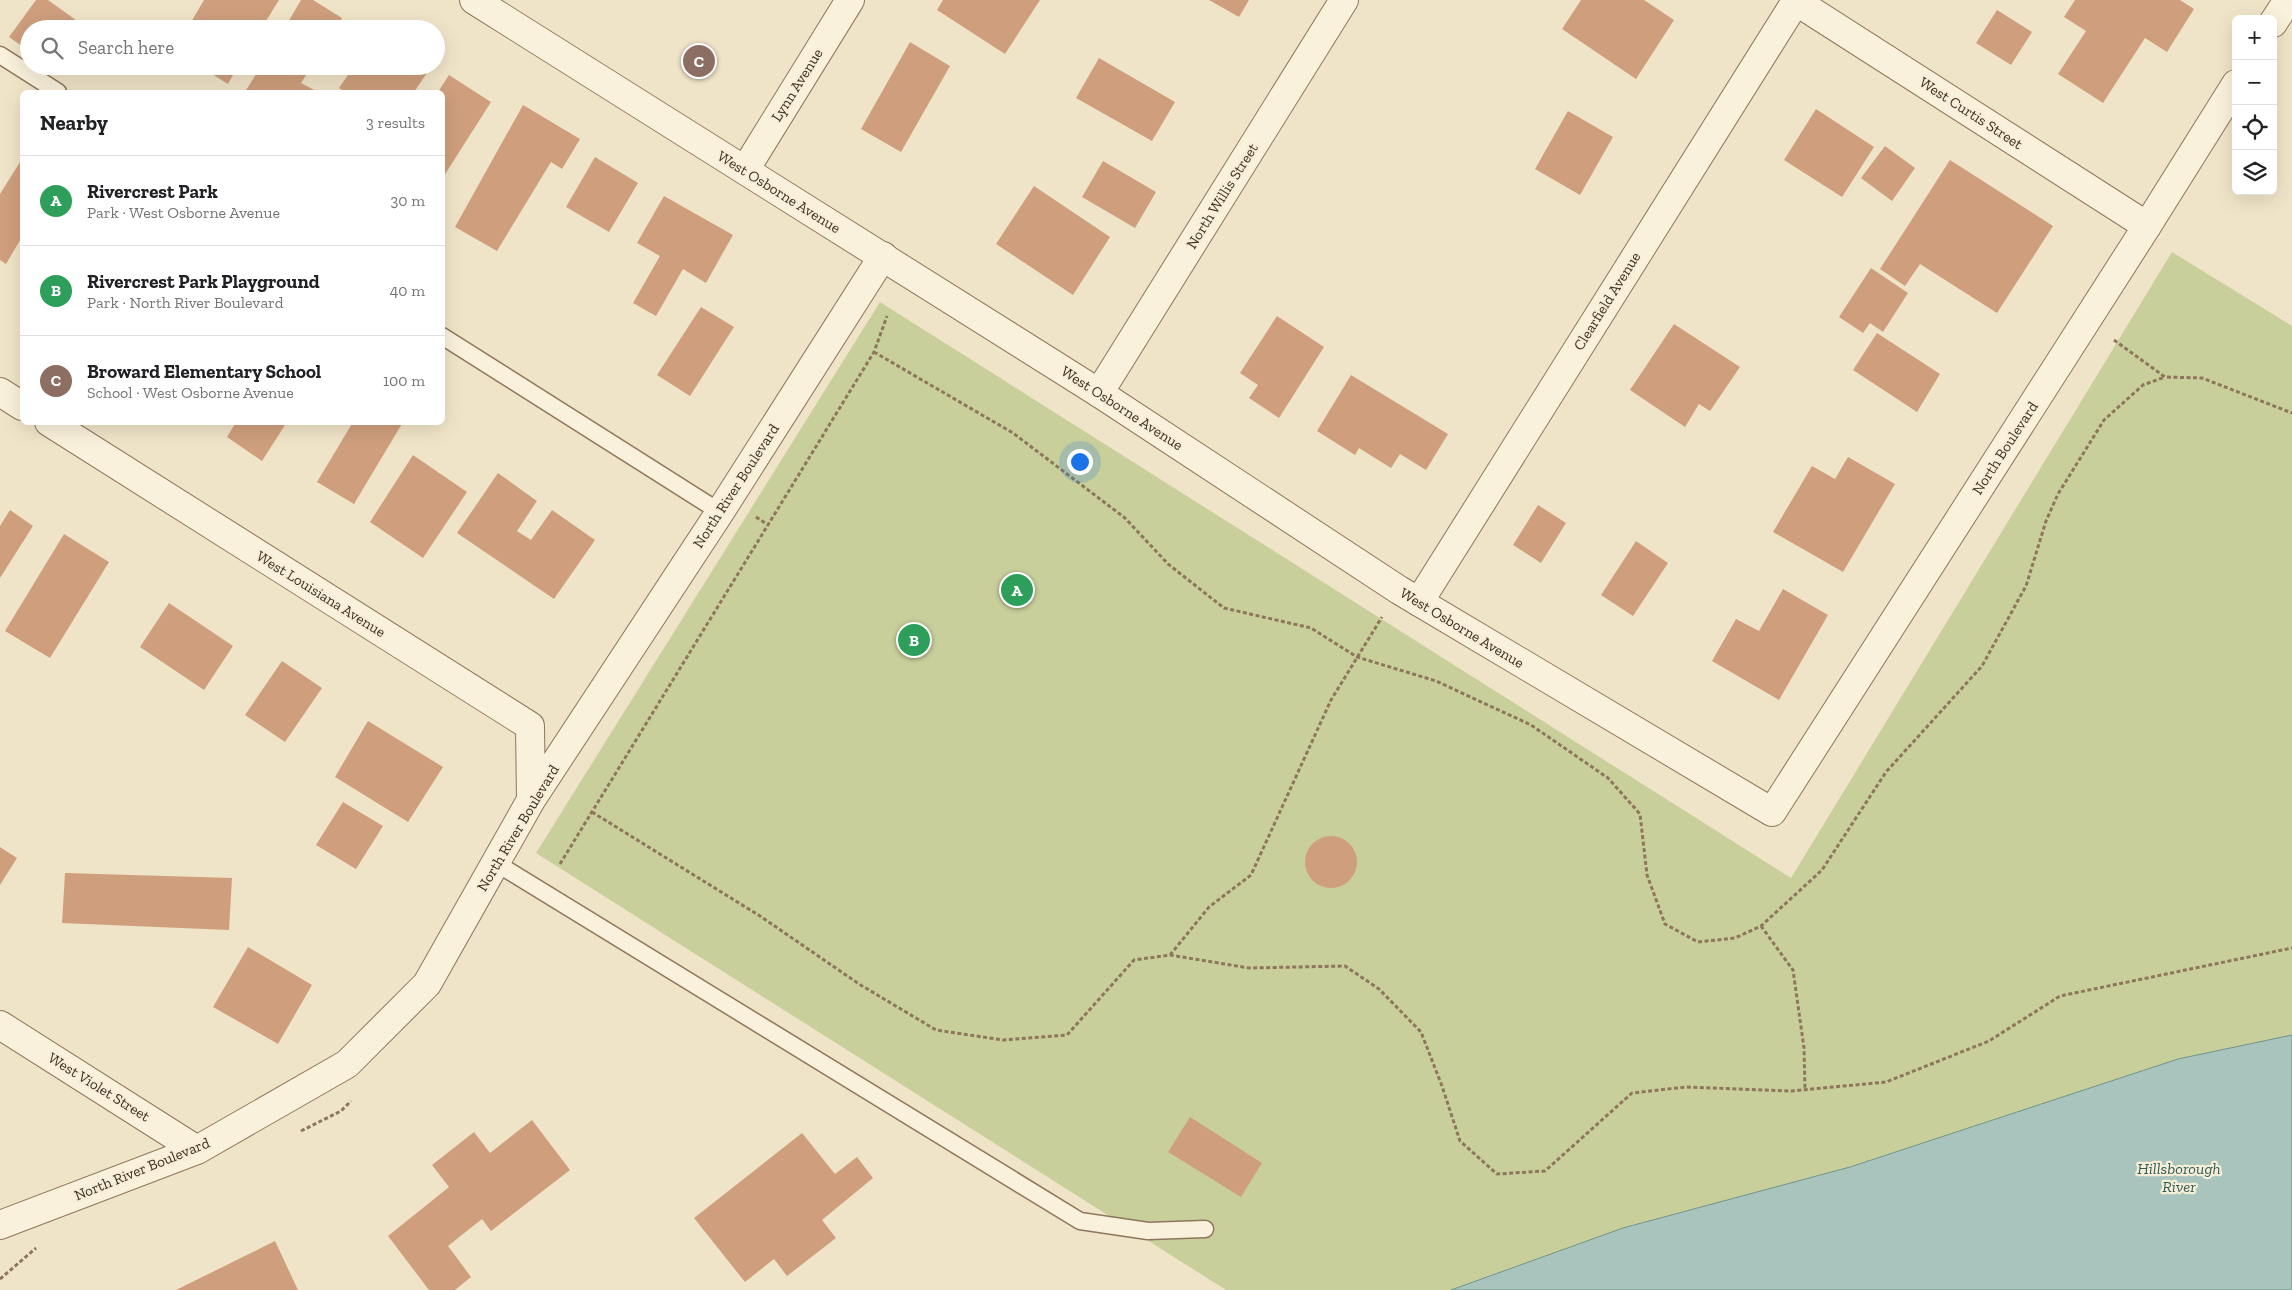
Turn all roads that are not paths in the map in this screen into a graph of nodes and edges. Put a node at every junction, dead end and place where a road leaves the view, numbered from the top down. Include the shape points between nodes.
1 (474, 0) edge
2 (850, 0) edge
3 (1344, 0) edge
4 (1795, 0) edge
5 (2288, 0) edge
6 (2277, 18) edge
7 (0, 56) edge
8 (20, 68) edge
9 (31, 75) edge
10 (55, 90) edge
11 (2232, 90) edge
12 (745, 170) junction
13 (2147, 226) junction
14 (883, 256) junction
15 (445, 338) edge
16 (0, 392) edge
17 (1099, 393) junction
18 (20, 405) edge
19 (54, 425) edge
20 (720, 512) junction
21 (1419, 602) junction
22 (531, 800) junction
23 (1772, 812) joint
24 (496, 863) junction
25 (0, 1025) edge
26 (197, 1150) junction
27 (0, 1225) edge
28 (1205, 1229) dead end

1 - 12 street, West Osborne Avenue
2 - 12 street, Lynn Avenue
3 - 17 street, North Willis Street
4 - 13 street, West Curtis Street
4 - 21 street, Clearfield Avenue
5 - 6 street
7 - 8 lane
9 - 10 lane
11 - 13 street, North Boulevard
12 - 14 street, West Osborne Avenue
13 - 23 street, North Boulevard
14 - 17 street, West Osborne Avenue
14 - 20 street, North River Boulevard
15 - 20 lane
16 - 18 street
17 - 21 street, West Osborne Avenue
19 - 22 street, West Louisiana Avenue via 530,726
20 - 22 street, North River Boulevard
21 - 23 street, West Osborne Avenue
22 - 24 street, North River Boulevard
24 - 26 street, North River Boulevard via 427,984 347,1064
24 - 28 lane via 1080,1221 1148,1231
25 - 26 street, West Violet Street
26 - 27 street, North River Boulevard

